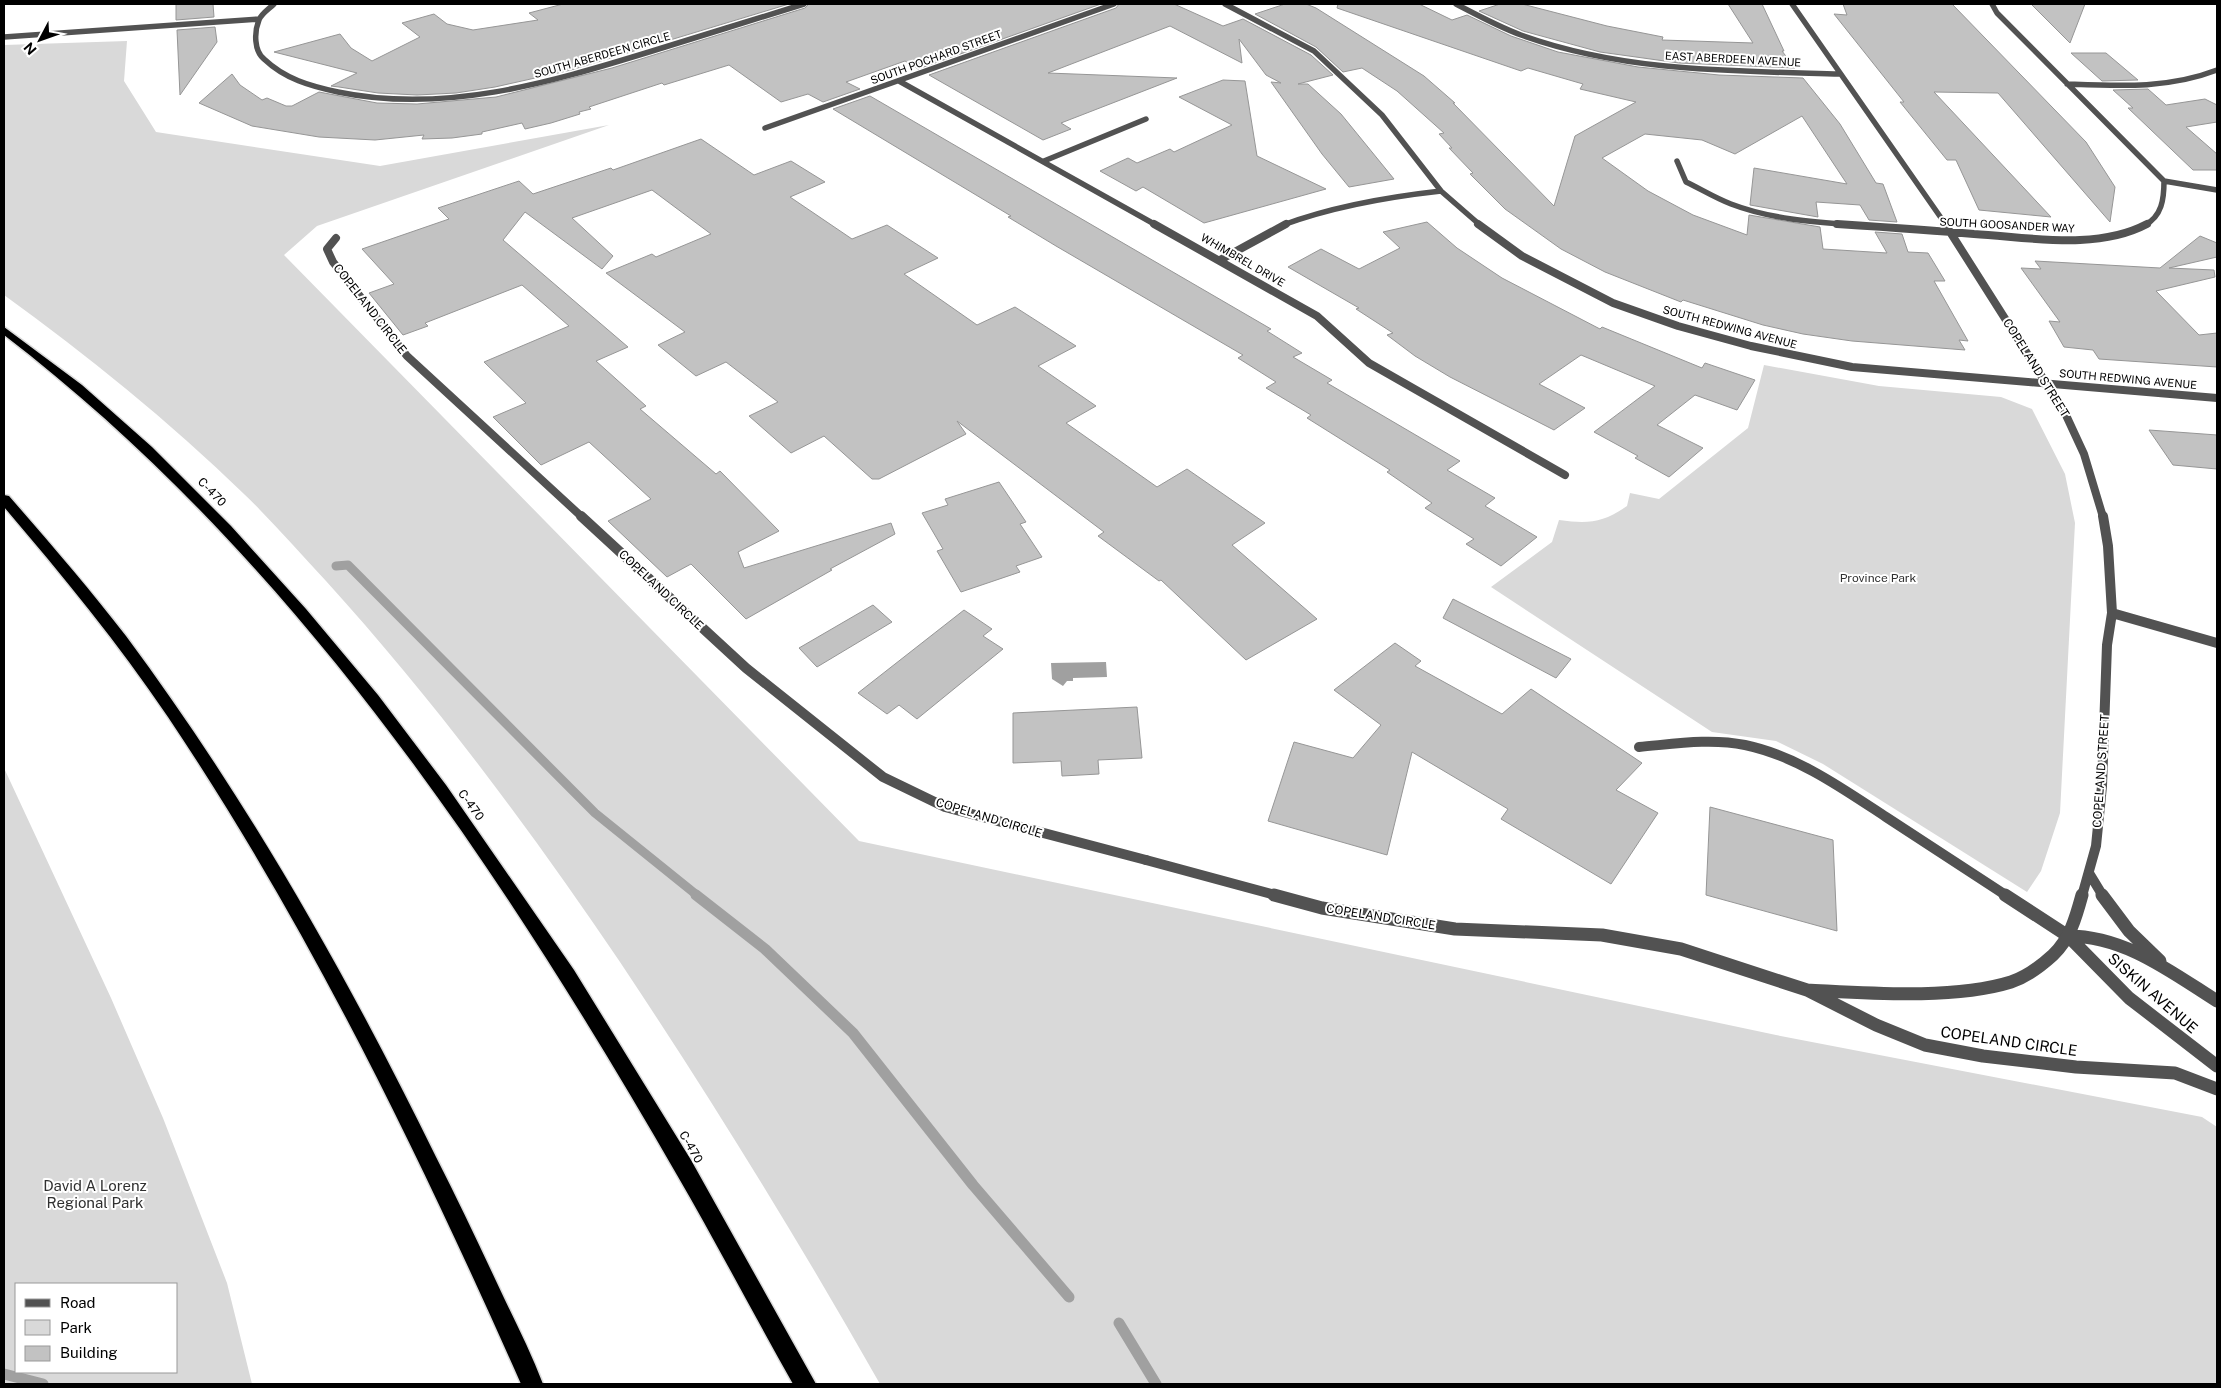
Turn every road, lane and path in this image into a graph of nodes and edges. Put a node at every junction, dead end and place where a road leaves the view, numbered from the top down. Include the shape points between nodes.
1 (274, 4) edge
2 (804, 4) edge
3 (1114, 4) edge
4 (1225, 4) edge
5 (1456, 4) edge
6 (1792, 4) edge
7 (1992, 4) edge
8 (259, 19) junction
9 (4, 37) edge
10 (2217, 70) edge
11 (1840, 74) junction
12 (899, 81) junction
13 (2067, 84) junction
14 (1146, 119) dead end
15 (765, 128) dead end
16 (1044, 161) junction
17 (1678, 161) dead end
18 (2164, 181) junction
19 (2217, 190) edge
20 (1441, 191) junction
21 (1951, 232) junction
22 (336, 238) dead end
23 (1220, 260) junction
24 (4, 330) edge
25 (2046, 383) junction
26 (2217, 398) edge
27 (1565, 475) dead end
28 (4, 499) edge
29 (2112, 613) junction
30 (2217, 643) edge
31 (1639, 747) dead end
32 (2089, 873) junction
33 (2068, 936) junction
34 (2175, 974) junction
35 (1807, 990) junction
36 (2217, 1001) edge
37 (2217, 1066) edge
38 (2217, 1088) edge
39 (532, 1384) edge
40 (804, 1384) edge

1 - 8 street
2 - 8 street, SOUTH ABERDEEN CIRCLE via 521,89 419,99 358,96 312,86 279,73 260,56 255,38
3 - 12 street, SOUTH POCHARD STREET
4 - 20 street, SOUTH REDWING AVENUE via 1314,52 1382,115
5 - 11 street, EAST ABERDEEN AVENUE via 1522,35 1591,55 1707,70
6 - 11 street, COPELAND STREET
7 - 13 street via 1997,13
8 - 9 street
10 - 13 street via 2157,85
11 - 21 street, COPELAND STREET
12 - 15 street, SOUTH POCHARD STREET
12 - 16 street, WHIMBREL DRIVE
13 - 18 street
14 - 16 street
16 - 23 street, WHIMBREL DRIVE
17 - 21 street, SOUTH GOOSANDER WAY via 1686,182 1730,204 1761,213 1809,222
18 - 19 street
18 - 21 street, SOUTH GOOSANDER WAY via 2164,200 2157,216 2139,228 2115,235 2051,239
20 - 23 street via 1387,197 1328,210 1280,227
20 - 25 street, SOUTH REDWING AVENUE via 1477,223 1548,271 1613,303 1678,326 1751,346 1852,367
21 - 25 street, COPELAND STREET
22 - 35 street, COPELAND CIRCLE via 327,249 333,262 407,356 746,668 883,777 945,808 1322,908 1455,929 1602,935 1681,950
23 - 27 street, WHIMBREL DRIVE via 1317,316 1369,363
24 - 40 highway, C-470 via 99,406 168,469 280,588 374,702 459,816 584,1003 684,1166
25 - 26 street, SOUTH REDWING AVENUE
25 - 29 street, COPELAND STREET via 2065,413 2084,454 2102,512 2108,546
28 - 39 highway via 81,588 141,666 275,872 385,1074 449,1203
29 - 30 street
29 - 32 street, COPELAND STREET via 2107,645 2098,822
31 - 33 street via 1733,743 1766,750 1795,762 1834,783
32 - 33 street, COPELAND STREET
32 - 34 street, SISKIN AVENUE via 2121,924
33 - 34 street, SISKIN AVENUE via 2095,938 2115,944
33 - 35 street, COPELAND CIRCLE via 2045,962 2011,982 1971,990 1922,993
33 - 37 street, SISKIN AVENUE via 2129,998
34 - 36 street, SISKIN AVENUE
35 - 38 street, COPELAND CIRCLE via 1907,1039 1946,1050 2076,1067 2175,1073

